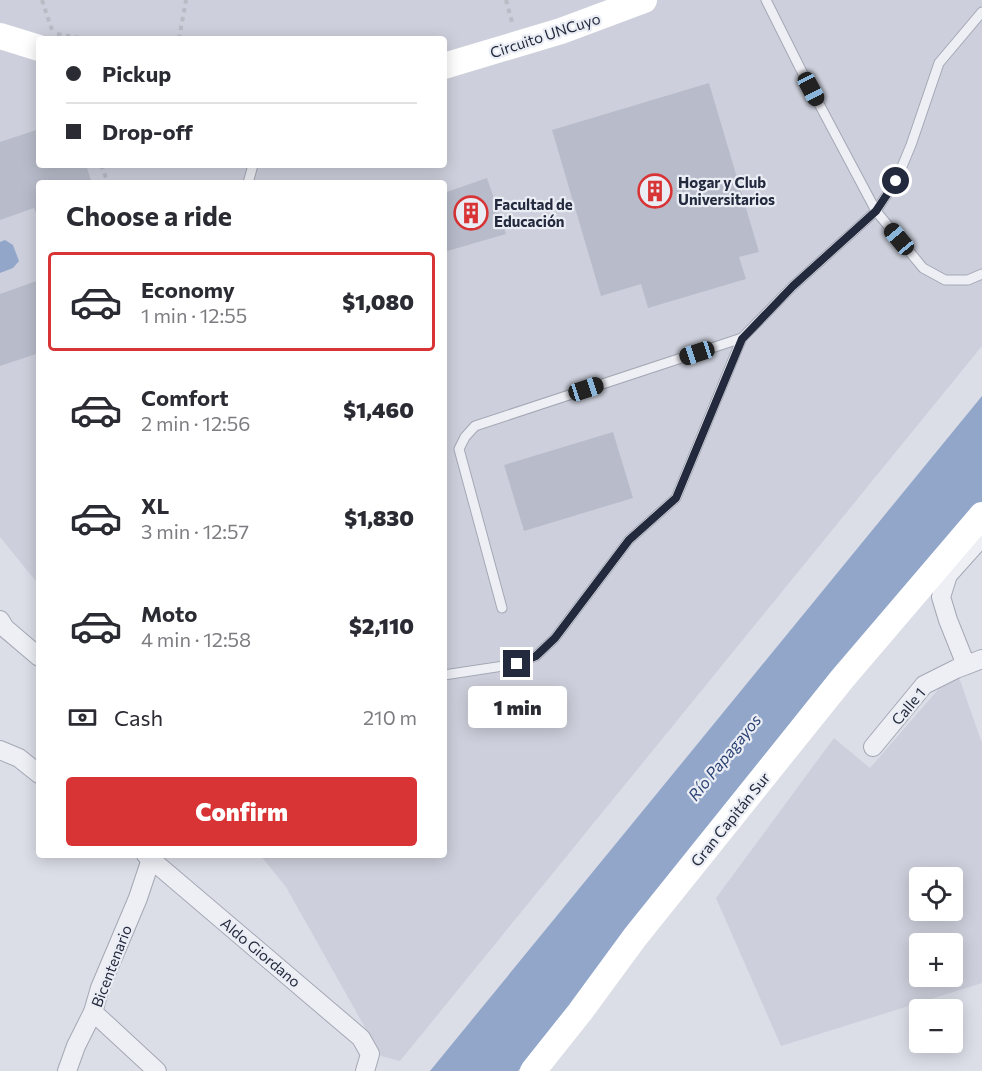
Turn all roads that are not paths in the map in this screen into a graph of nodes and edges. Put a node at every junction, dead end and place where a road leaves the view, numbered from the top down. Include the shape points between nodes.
1 (644, 0) edge
2 (766, 0) edge
3 (982, 12) edge
4 (0, 36) edge
5 (36, 47) edge
6 (447, 65) edge
7 (876, 211) junction
8 (982, 274) edge
9 (742, 339) junction
10 (982, 515) edge
11 (982, 537) edge
12 (502, 608) dead end
13 (0, 620) edge
14 (36, 654) edge
15 (974, 662) edge
16 (447, 675) edge
17 (873, 747) dead end
18 (0, 750) edge
19 (36, 772) edge
20 (149, 858) edge
21 (150, 858) edge
22 (93, 1012) junction
23 (367, 1063) edge
24 (68, 1071) edge
25 (157, 1071) edge
26 (533, 1071) edge

1 - 6 street, Circuito UNCuyo via 561,31
2 - 7 lane
3 - 7 lane via 939,63 896,181
4 - 5 street
7 - 8 lane via 923,268 945,280 968,280
7 - 9 lane via 786,292
9 - 12 lane via 475,426 465,437 459,449
9 - 16 lane via 676,498 629,540 555,638 536,656 517,664
10 - 26 street, Gran Capitán Sur via 827,697 634,937
11 - 15 street via 948,575 941,597 948,620
13 - 14 street
15 - 17 street, Calle 1 via 924,685
18 - 19 street
20 - 22 street, Bicentenario via 138,898
21 - 23 street, Aldo Giordano via 361,1038
22 - 24 street, Bicentenario
22 - 25 street

